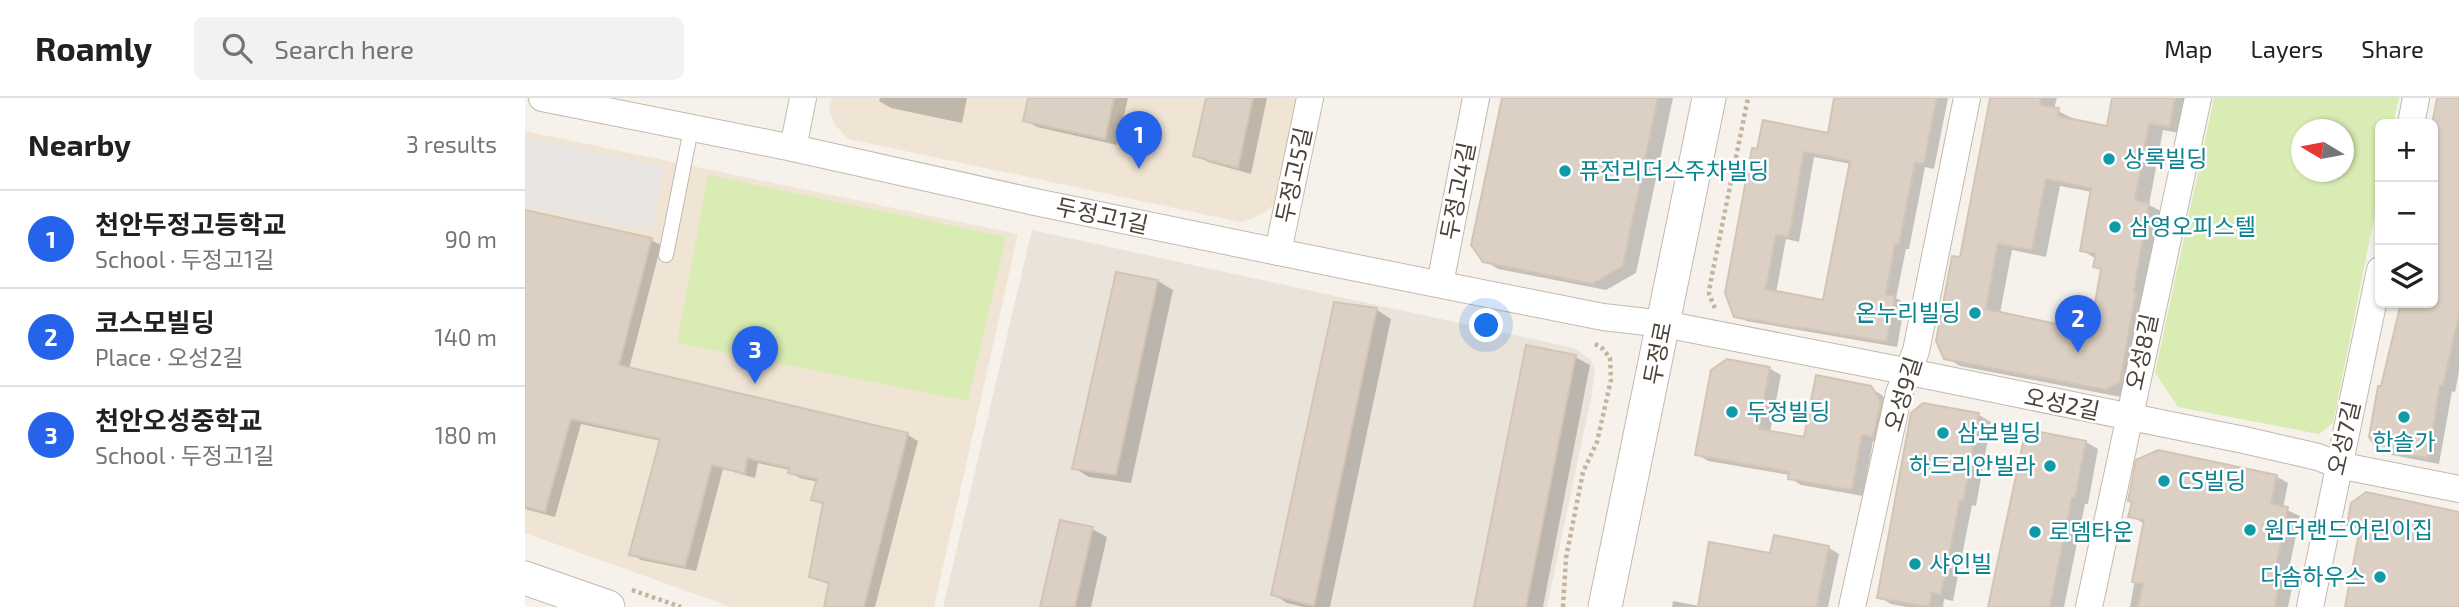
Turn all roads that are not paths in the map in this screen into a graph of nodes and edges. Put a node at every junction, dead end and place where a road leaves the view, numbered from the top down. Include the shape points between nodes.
1 (542, 98) edge
2 (803, 98) edge
3 (1310, 98) edge
4 (1476, 98) edge
5 (1709, 98) edge
6 (1966, 98) edge
7 (2197, 98) edge
8 (2416, 98) edge
9 (2412, 119) edge
10 (691, 128) junction
11 (793, 148) junction
12 (1279, 252) junction
13 (666, 255) dead end
14 (1440, 284) junction
15 (2375, 293) edge
16 (1664, 324) junction
17 (1910, 372) junction
18 (2128, 418) junction
19 (2338, 466) junction
20 (2459, 489) edge
21 (525, 578) edge
22 (608, 607) edge
23 (1605, 607) edge
24 (1852, 607) edge
25 (2089, 607) edge
26 (2310, 607) edge

1 - 10 street, 두정고1길
2 - 11 street
3 - 12 street, 두정고5길
4 - 14 street, 두정고4길
5 - 16 street, 두정로
6 - 17 street, 오성9길
7 - 18 street, 오성8길
8 - 9 street
10 - 11 street, 두정고1길
10 - 13 lane
11 - 12 street, 두정고1길
12 - 14 street, 두정고1길
14 - 16 street, 두정고1길 via 1603,317
15 - 19 street, 오성7길
16 - 17 street, 오성2길
16 - 23 street, 두정로
17 - 18 street, 오성2길
17 - 24 street, 오성9길 via 1899,393
18 - 19 street, 오성2길 via 2318,457
18 - 25 street, 오성8길
19 - 20 street, 오성2길
19 - 26 street, 오성7길
21 - 22 street

